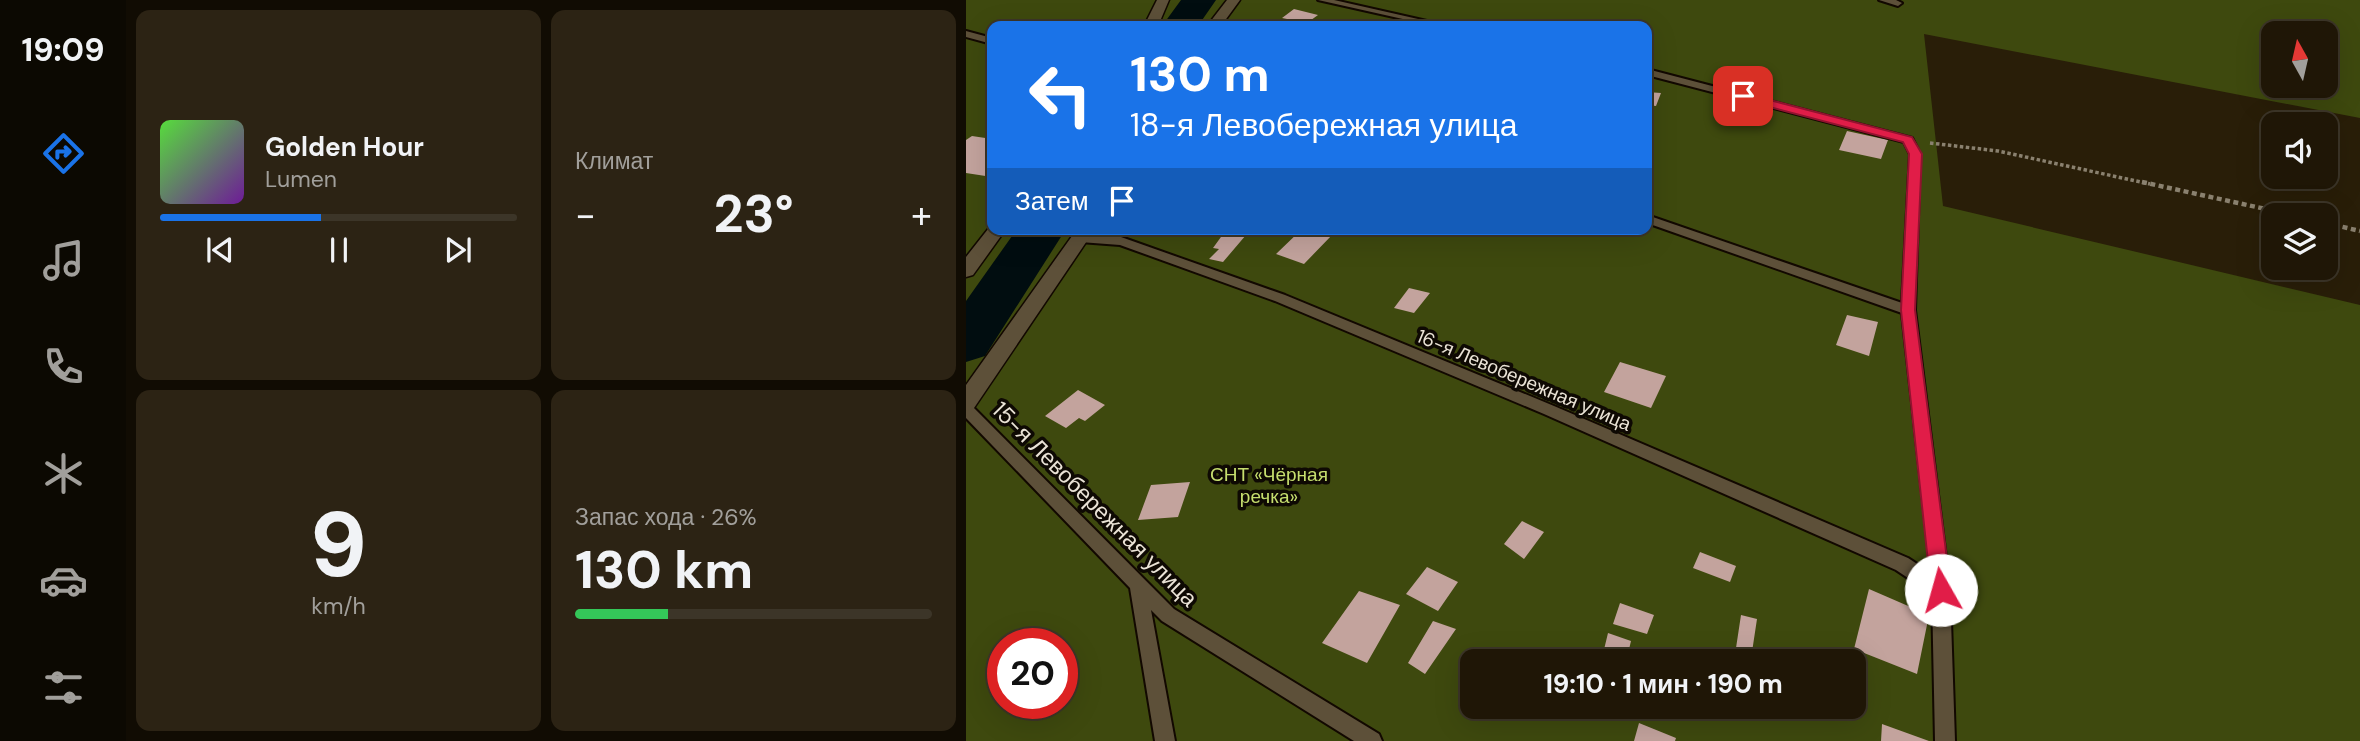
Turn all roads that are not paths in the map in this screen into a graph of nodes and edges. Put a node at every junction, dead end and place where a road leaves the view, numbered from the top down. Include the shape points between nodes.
1 (1163, 0) edge
2 (1234, 0) edge
3 (1322, 0) edge
4 (1883, 0) edge
5 (1899, 3) dead end
6 (1152, 21) edge
7 (1218, 21) edge
8 (1421, 21) edge
9 (966, 34) edge
10 (987, 40) edge
11 (1652, 73) edge
12 (1652, 221) edge
13 (992, 235) edge
14 (1082, 235) edge
15 (1092, 235) edge
16 (966, 270) edge
17 (1908, 310) junction
18 (966, 402) edge
19 (966, 409) edge
20 (1139, 585) junction
21 (1941, 590) junction
22 (1165, 741) edge
23 (1372, 741) edge
24 (1945, 741) edge

1 - 6 street
2 - 7 street
3 - 8 lane
4 - 5 lane
9 - 10 lane
11 - 17 lane via 1908,140 1916,154
12 - 17 lane
13 - 16 street
14 - 18 street
15 - 21 lane, 16-я Левобережная улица via 1280,298 1549,410 1890,558
17 - 21 lane
19 - 20 lane, 15-я Левобережная улица
20 - 22 lane
20 - 23 lane, 15-я Левобережная улица via 1168,615
21 - 24 lane

